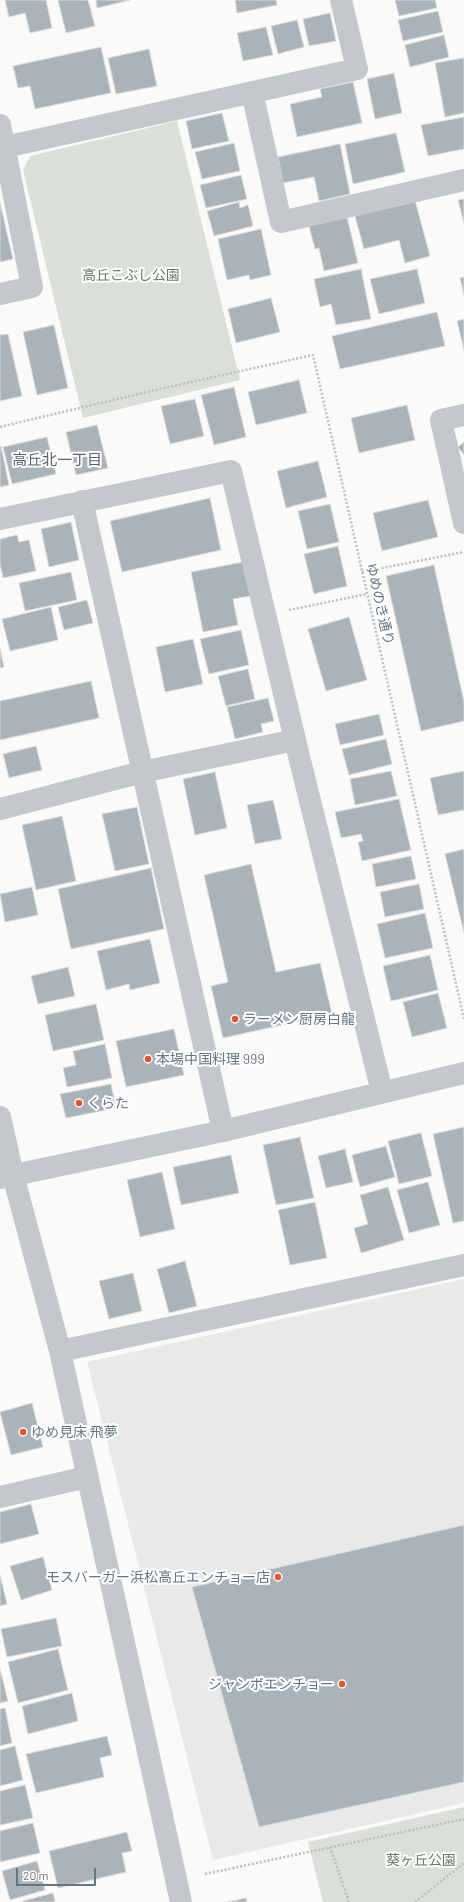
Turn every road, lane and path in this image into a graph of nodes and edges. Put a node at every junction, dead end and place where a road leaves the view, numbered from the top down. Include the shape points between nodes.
1 (341, 0) edge
2 (252, 92) junction
3 (0, 124) edge
4 (5, 147) junction
5 (464, 180) edge
6 (0, 294) edge
7 (464, 415) edge
8 (0, 427) edge
9 (82, 501) junction
10 (0, 519) edge
11 (464, 523) edge
12 (464, 552) edge
13 (362, 572) junction
14 (367, 594) junction
15 (288, 610) dead end
16 (295, 740) junction
17 (142, 772) junction
18 (0, 809) edge
19 (464, 1019) edge
20 (464, 1073) edge
21 (382, 1092) junction
22 (0, 1117) edge
23 (223, 1131) junction
24 (6, 1177) edge
25 (464, 1265) edge
26 (60, 1351) junction
27 (87, 1477) junction
28 (0, 1497) edge
29 (464, 1819) edge
30 (330, 1847) junction
31 (464, 1863) edge
32 (205, 1874) dead end
33 (181, 1902) edge
34 (349, 1902) edge
35 (415, 1902) edge

1 - 2 street via 357,69
2 - 4 street
2 - 5 street via 281,222
3 - 4 street
4 - 6 street via 32,287
7 - 11 street via 441,420
8 - 13 path, ゆめのき通り via 313,356
9 - 10 street
9 - 16 street via 231,471
9 - 17 street
12 - 13 path
13 - 14 path, ゆめのき通り
14 - 15 path
14 - 19 path, ゆめのき通り
16 - 17 street
16 - 21 street
17 - 18 street
17 - 23 street
20 - 21 street
21 - 23 street
22 - 24 street
23 - 24 street
24 - 26 street
25 - 26 street
26 - 27 street
27 - 28 street
27 - 33 street
29 - 30 path
30 - 32 path
30 - 34 path
31 - 35 path

